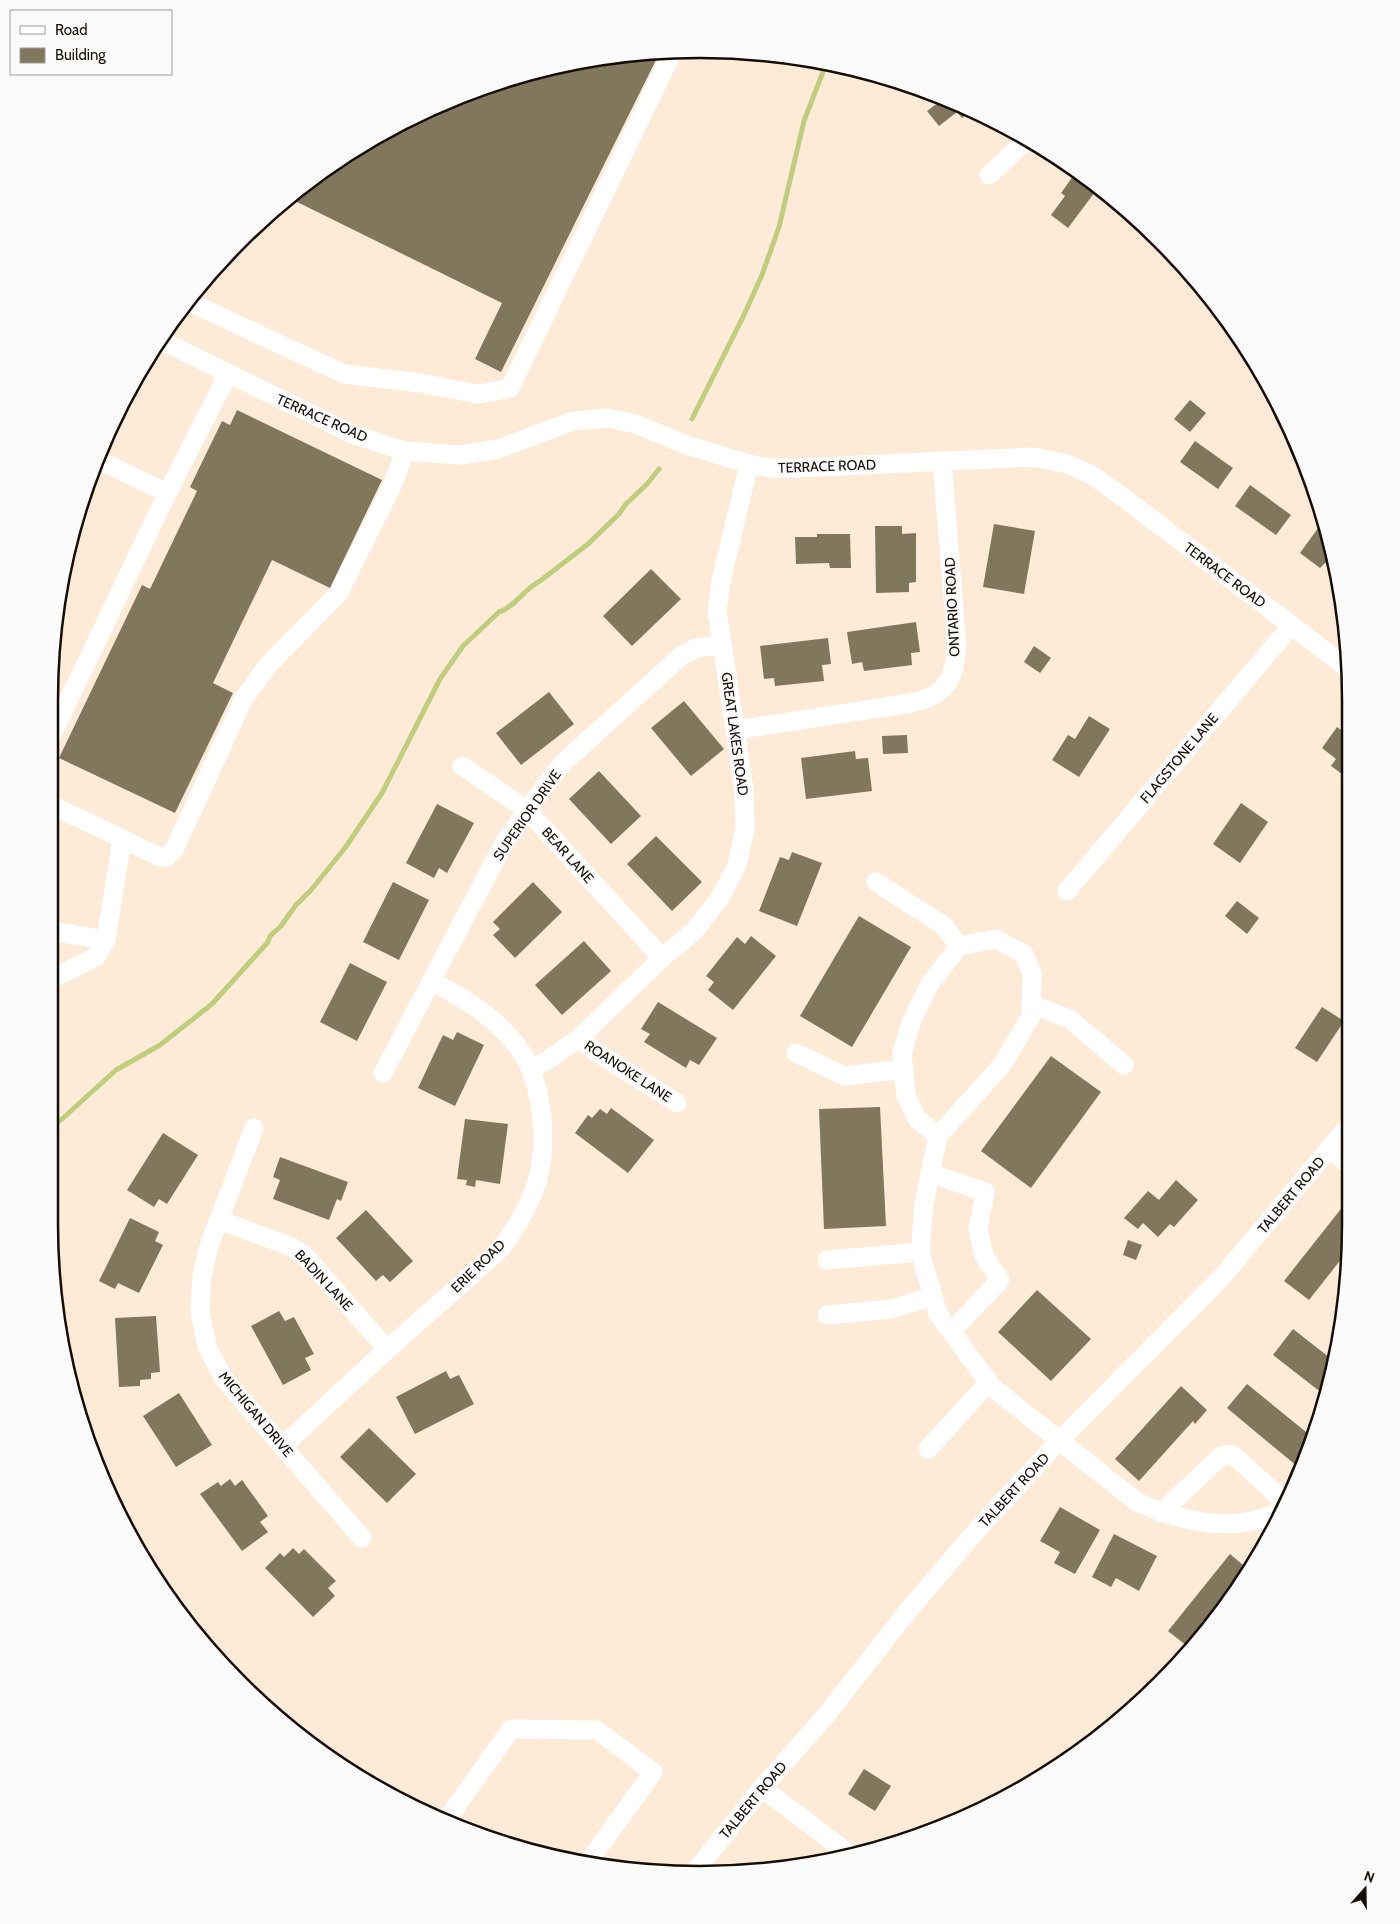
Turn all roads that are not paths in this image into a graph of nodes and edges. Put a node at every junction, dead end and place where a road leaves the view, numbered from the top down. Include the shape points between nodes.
1 (669, 59) edge
2 (1022, 145) edge
3 (989, 175) dead end
4 (194, 304) edge
5 (166, 343) edge
6 (228, 374) junction
7 (405, 451) junction
8 (942, 460) junction
9 (103, 462) edge
10 (749, 464) junction
11 (168, 493) junction
12 (1291, 626) junction
13 (721, 644) junction
14 (1341, 663) edge
15 (58, 722) edge
16 (736, 730) junction
17 (462, 766) dead end
18 (58, 808) edge
19 (527, 810) junction
20 (122, 839) junction
21 (876, 882) dead end
22 (1067, 891) dead end
23 (58, 932) edge
24 (106, 940) junction
25 (959, 946) junction
26 (662, 958) junction
27 (58, 976) edge
28 (431, 981) junction
29 (1031, 1004) junction
30 (579, 1038) junction
31 (796, 1053) dead end
32 (1124, 1065) dead end
33 (531, 1069) junction
34 (904, 1069) junction
35 (383, 1073) dead end
36 (677, 1103) dead end
37 (254, 1128) dead end
38 (1342, 1133) edge
39 (938, 1136) junction
40 (1330, 1148) junction
41 (1342, 1159) edge
42 (930, 1173) junction
43 (219, 1220) junction
44 (920, 1252) junction
45 (827, 1260) dead end
46 (932, 1296) junction
47 (827, 1315) dead end
48 (951, 1332) junction
49 (387, 1349) junction
50 (989, 1382) junction
51 (1060, 1440) junction
52 (283, 1446) junction
53 (928, 1448) dead end
54 (1276, 1509) edge
55 (1161, 1513) junction
56 (1273, 1513) edge
57 (362, 1538) dead end
58 (762, 1788) junction
59 (450, 1816) edge
60 (844, 1850) edge
61 (593, 1857) edge
62 (699, 1866) edge

1 - 4 street via 510,388 478,394 344,374
2 - 3 street
5 - 6 street, TERRACE ROAD
6 - 7 street, TERRACE ROAD via 354,435
6 - 11 street
7 - 10 street, TERRACE ROAD via 461,455 498,449 573,421 608,418 636,424 682,444
7 - 20 street via 393,484 338,594 268,666 243,700 174,850 166,857 158,856
8 - 10 street, TERRACE ROAD via 797,468
8 - 12 street, TERRACE ROAD via 1033,457 1068,464 1128,501
8 - 16 street, ONTARIO ROAD via 957,647 955,669 945,686 928,699 911,703
9 - 11 street
10 - 13 street, GREAT LAKES ROAD via 721,581 717,611
11 - 15 street
12 - 14 street, TERRACE ROAD
12 - 22 street, FLAGSTONE LANE
13 - 16 street, GREAT LAKES ROAD
13 - 19 street, SUPERIOR DRIVE via 696,648 681,656 564,762
16 - 26 street, GREAT LAKES ROAD via 744,789 745,828 737,865 720,898 699,924
17 - 19 street, BEAR LANE
18 - 20 street
19 - 26 street, BEAR LANE
19 - 28 street, SUPERIOR DRIVE via 504,843
20 - 24 street
21 - 25 street via 944,926
23 - 24 street
24 - 27 street via 96,957
25 - 29 street via 996,939 1024,954 1032,974
25 - 34 street via 929,985 911,1023 902,1054
26 - 30 street, GREAT LAKES ROAD
28 - 33 street, ERIE ROAD via 461,996 490,1018 510,1038
28 - 35 street, SUPERIOR DRIVE
29 - 32 street via 1070,1019
29 - 39 street via 1031,1016 1002,1065
30 - 33 street, GREAT LAKES ROAD
30 - 36 street, ROANOKE LANE
31 - 34 street via 844,1076
33 - 49 street, ERIE ROAD via 539,1099 543,1160 522,1216 502,1246
34 - 39 street via 906,1096 918,1119
37 - 43 street, MICHIGAN DRIVE
38 - 40 street, TALBERT ROAD
39 - 42 street
40 - 41 street
40 - 51 street, TALBERT ROAD via 1221,1278
42 - 44 street
42 - 48 street via 985,1192 978,1229 984,1256 1000,1280
43 - 49 street, BADIN LANE via 292,1247 304,1255
43 - 52 street, MICHIGAN DRIVE via 202,1275 200,1313 208,1349 225,1380
44 - 45 street
44 - 46 street
46 - 47 street via 892,1309
46 - 48 street via 938,1314
48 - 50 street
49 - 52 street, ERIE ROAD
50 - 51 street
50 - 53 street
51 - 55 street via 1137,1502
51 - 58 street, TALBERT ROAD via 976,1531 828,1713
52 - 57 street, MICHIGAN DRIVE
54 - 55 street via 1233,1455 1222,1455
55 - 56 street via 1212,1525 1240,1523
58 - 60 street
58 - 62 street, TALBERT ROAD
59 - 61 street via 511,1729 597,1730 653,1772

